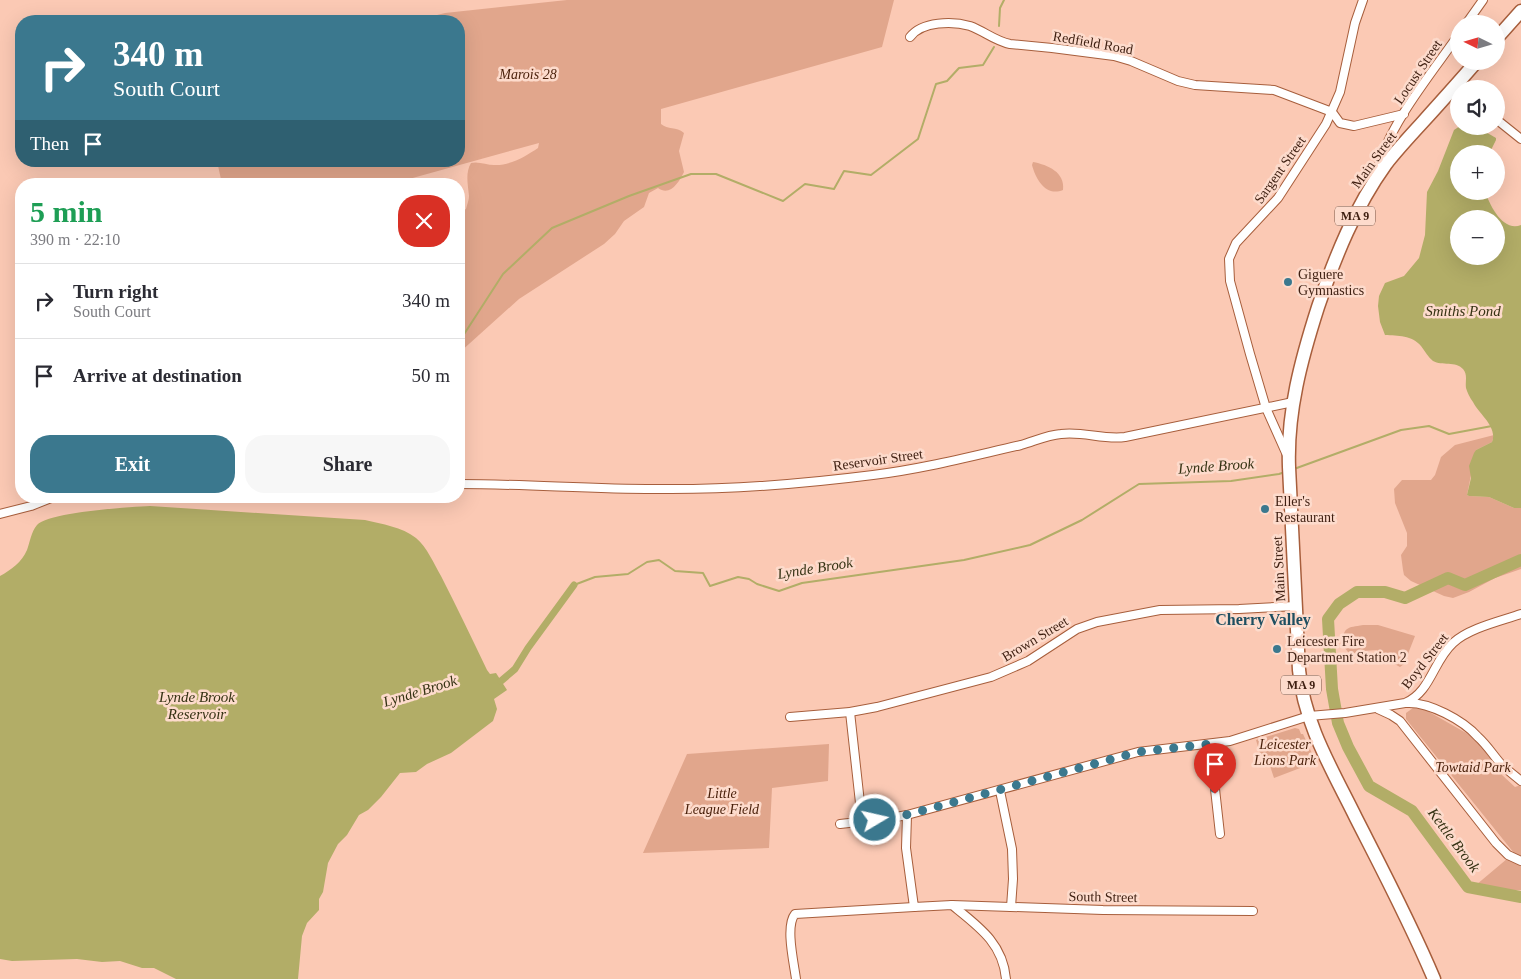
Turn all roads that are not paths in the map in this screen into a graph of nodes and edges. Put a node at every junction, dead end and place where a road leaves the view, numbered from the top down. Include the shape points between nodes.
1 (1363, 0) edge
2 (1484, 0) edge
3 (1521, 11) edge
4 (1473, 15) edge
5 (1505, 29) edge
6 (910, 37) dead end
7 (1450, 47) edge
8 (1450, 95) edge
9 (1332, 112) junction
10 (1404, 114) junction
11 (1505, 126) edge
12 (1521, 139) edge
13 (1375, 180) junction
14 (1293, 402) junction
15 (1266, 408) junction
16 (1289, 468) junction
17 (465, 484) edge
18 (38, 503) edge
19 (0, 514) edge
20 (1296, 606) junction
21 (1521, 614) edge
22 (1404, 703) junction
23 (1376, 709) junction
24 (850, 712) junction
25 (1309, 716) junction
26 (790, 717) dead end
27 (1210, 744) junction
28 (1520, 779) edge
29 (1000, 790) junction
30 (907, 814) junction
31 (862, 821) junction
32 (840, 824) dead end
33 (1220, 834) dead end
34 (1521, 861) edge
35 (952, 905) junction
36 (914, 907) junction
37 (1010, 908) junction
38 (1253, 911) dead end
39 (796, 979) edge
40 (1006, 979) edge
41 (1434, 979) edge

1 - 9 street, Sargent Street via 1354,22 1344,79
2 - 4 street
3 - 5 highway
6 - 9 street, Redfield Road via 929,26 960,24 1010,44 1126,59 1188,83 1274,90
7 - 10 street, Locust Street
8 - 13 highway, Main Street / MA 9 via 1398,150
9 - 10 street, Redfield Road via 1340,122 1352,126
9 - 15 street, Sargent Street via 1278,198 1236,244 1229,259 1230,281
10 - 13 street, Locust Street via 1385,147
11 - 12 street
13 - 14 highway, Main Street / MA 9 via 1334,260 1301,362
14 - 15 street, Reservoir Street
14 - 16 highway, Main Street / MA 9
15 - 16 street, Sargent Street
15 - 17 street, Reservoir Street via 1116,438 1058,434 933,465 860,477 685,489
16 - 20 highway, Main Street / MA 9
18 - 19 street
20 - 24 street, Brown Street via 1160,610 1090,623 1000,674 894,704
20 - 25 highway, Main Street / MA 9 via 1300,683
21 - 22 street, Boyd Street via 1455,641 1422,690
22 - 23 street
22 - 28 street via 1430,706 1468,728 1501,764
23 - 25 street
23 - 34 street via 1400,721 1496,843 1508,855
24 - 26 street, Brown Street
24 - 31 street
25 - 27 street via 1241,738
25 - 41 highway, Main Street / MA 9 via 1330,767
27 - 29 street via 1138,752
27 - 33 street
29 - 30 street
29 - 37 street via 1012,848
30 - 31 street
30 - 36 street via 906,848
31 - 32 street
35 - 36 street, South Street
35 - 37 street, South Street
35 - 40 street via 996,946
36 - 39 street, South Street via 799,912 792,916 790,928
37 - 38 street, South Street

